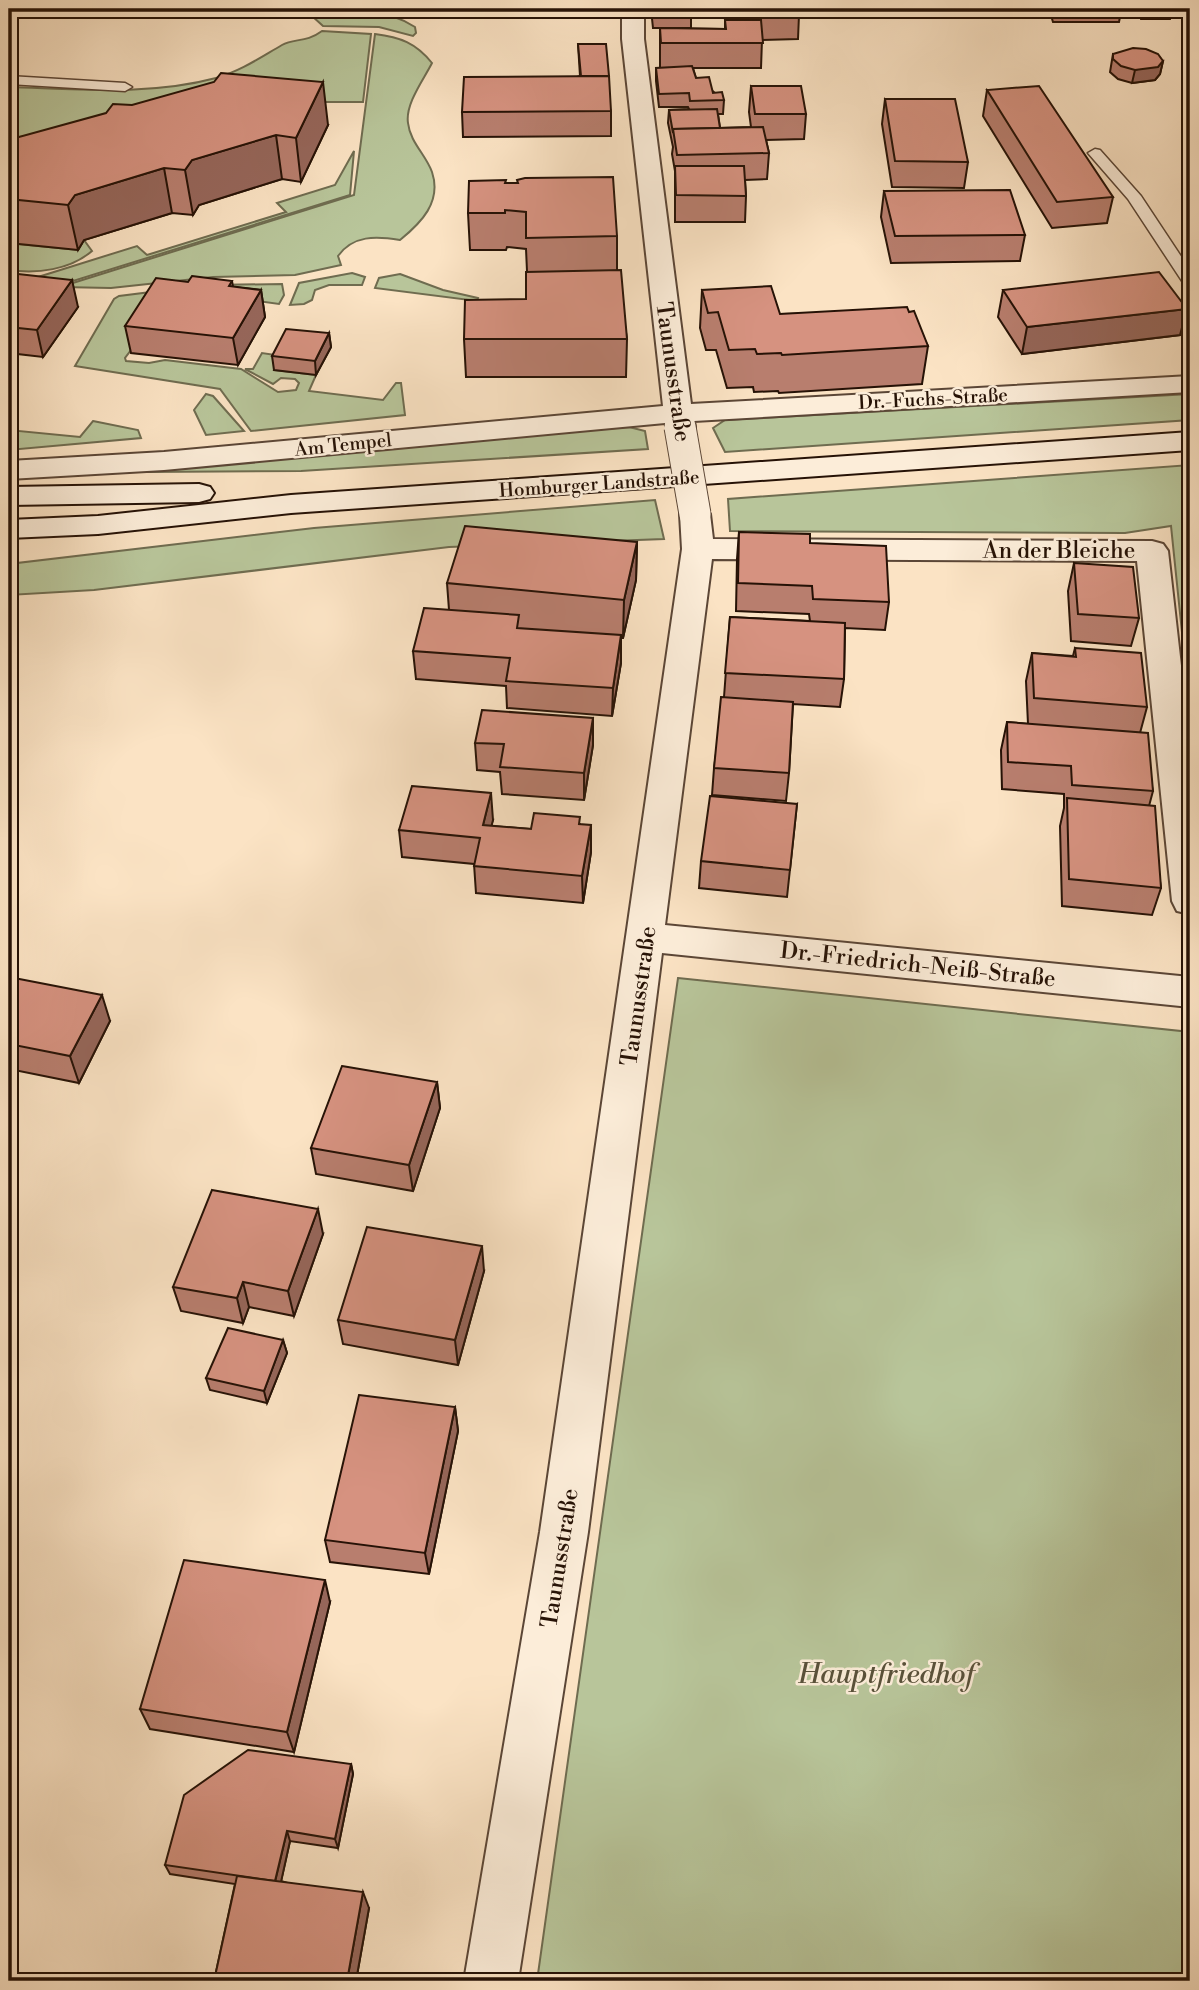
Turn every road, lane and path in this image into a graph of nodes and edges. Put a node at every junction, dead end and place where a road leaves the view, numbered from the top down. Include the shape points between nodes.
1 (633, 9) edge
2 (9, 80) edge
3 (125, 87) dead end
4 (1095, 153) dead end
5 (1190, 281) edge
6 (1190, 384) edge
7 (678, 420) junction
8 (1190, 441) edge
9 (9, 470) edge
10 (9, 496) edge
11 (291, 504) junction
12 (98, 525) junction
13 (9, 529) edge
14 (9, 538) edge
15 (698, 549) junction
16 (1190, 901) edge
17 (646, 937) junction
18 (1190, 992) edge
19 (491, 1981) edge

1 - 7 street, Taunusstraße via 634,52
2 - 3 lane
4 - 5 lane via 1134,196
6 - 7 street, Dr.-Fuchs-Straße
7 - 9 street, Am Tempel
7 - 15 street, Taunusstraße, bridge
8 - 11 street, Homburger Landstraße
10 - 11 street via 185,491
11 - 12 street, Homburger Landstraße
12 - 13 street, Homburger Landstraße
12 - 14 street
15 - 16 street, An der Bleiche via 1152,551
15 - 17 street, Taunusstraße
17 - 18 street, Dr.-Friedrich-Neiß-Straße
17 - 19 street, Taunusstraße via 564,1532

